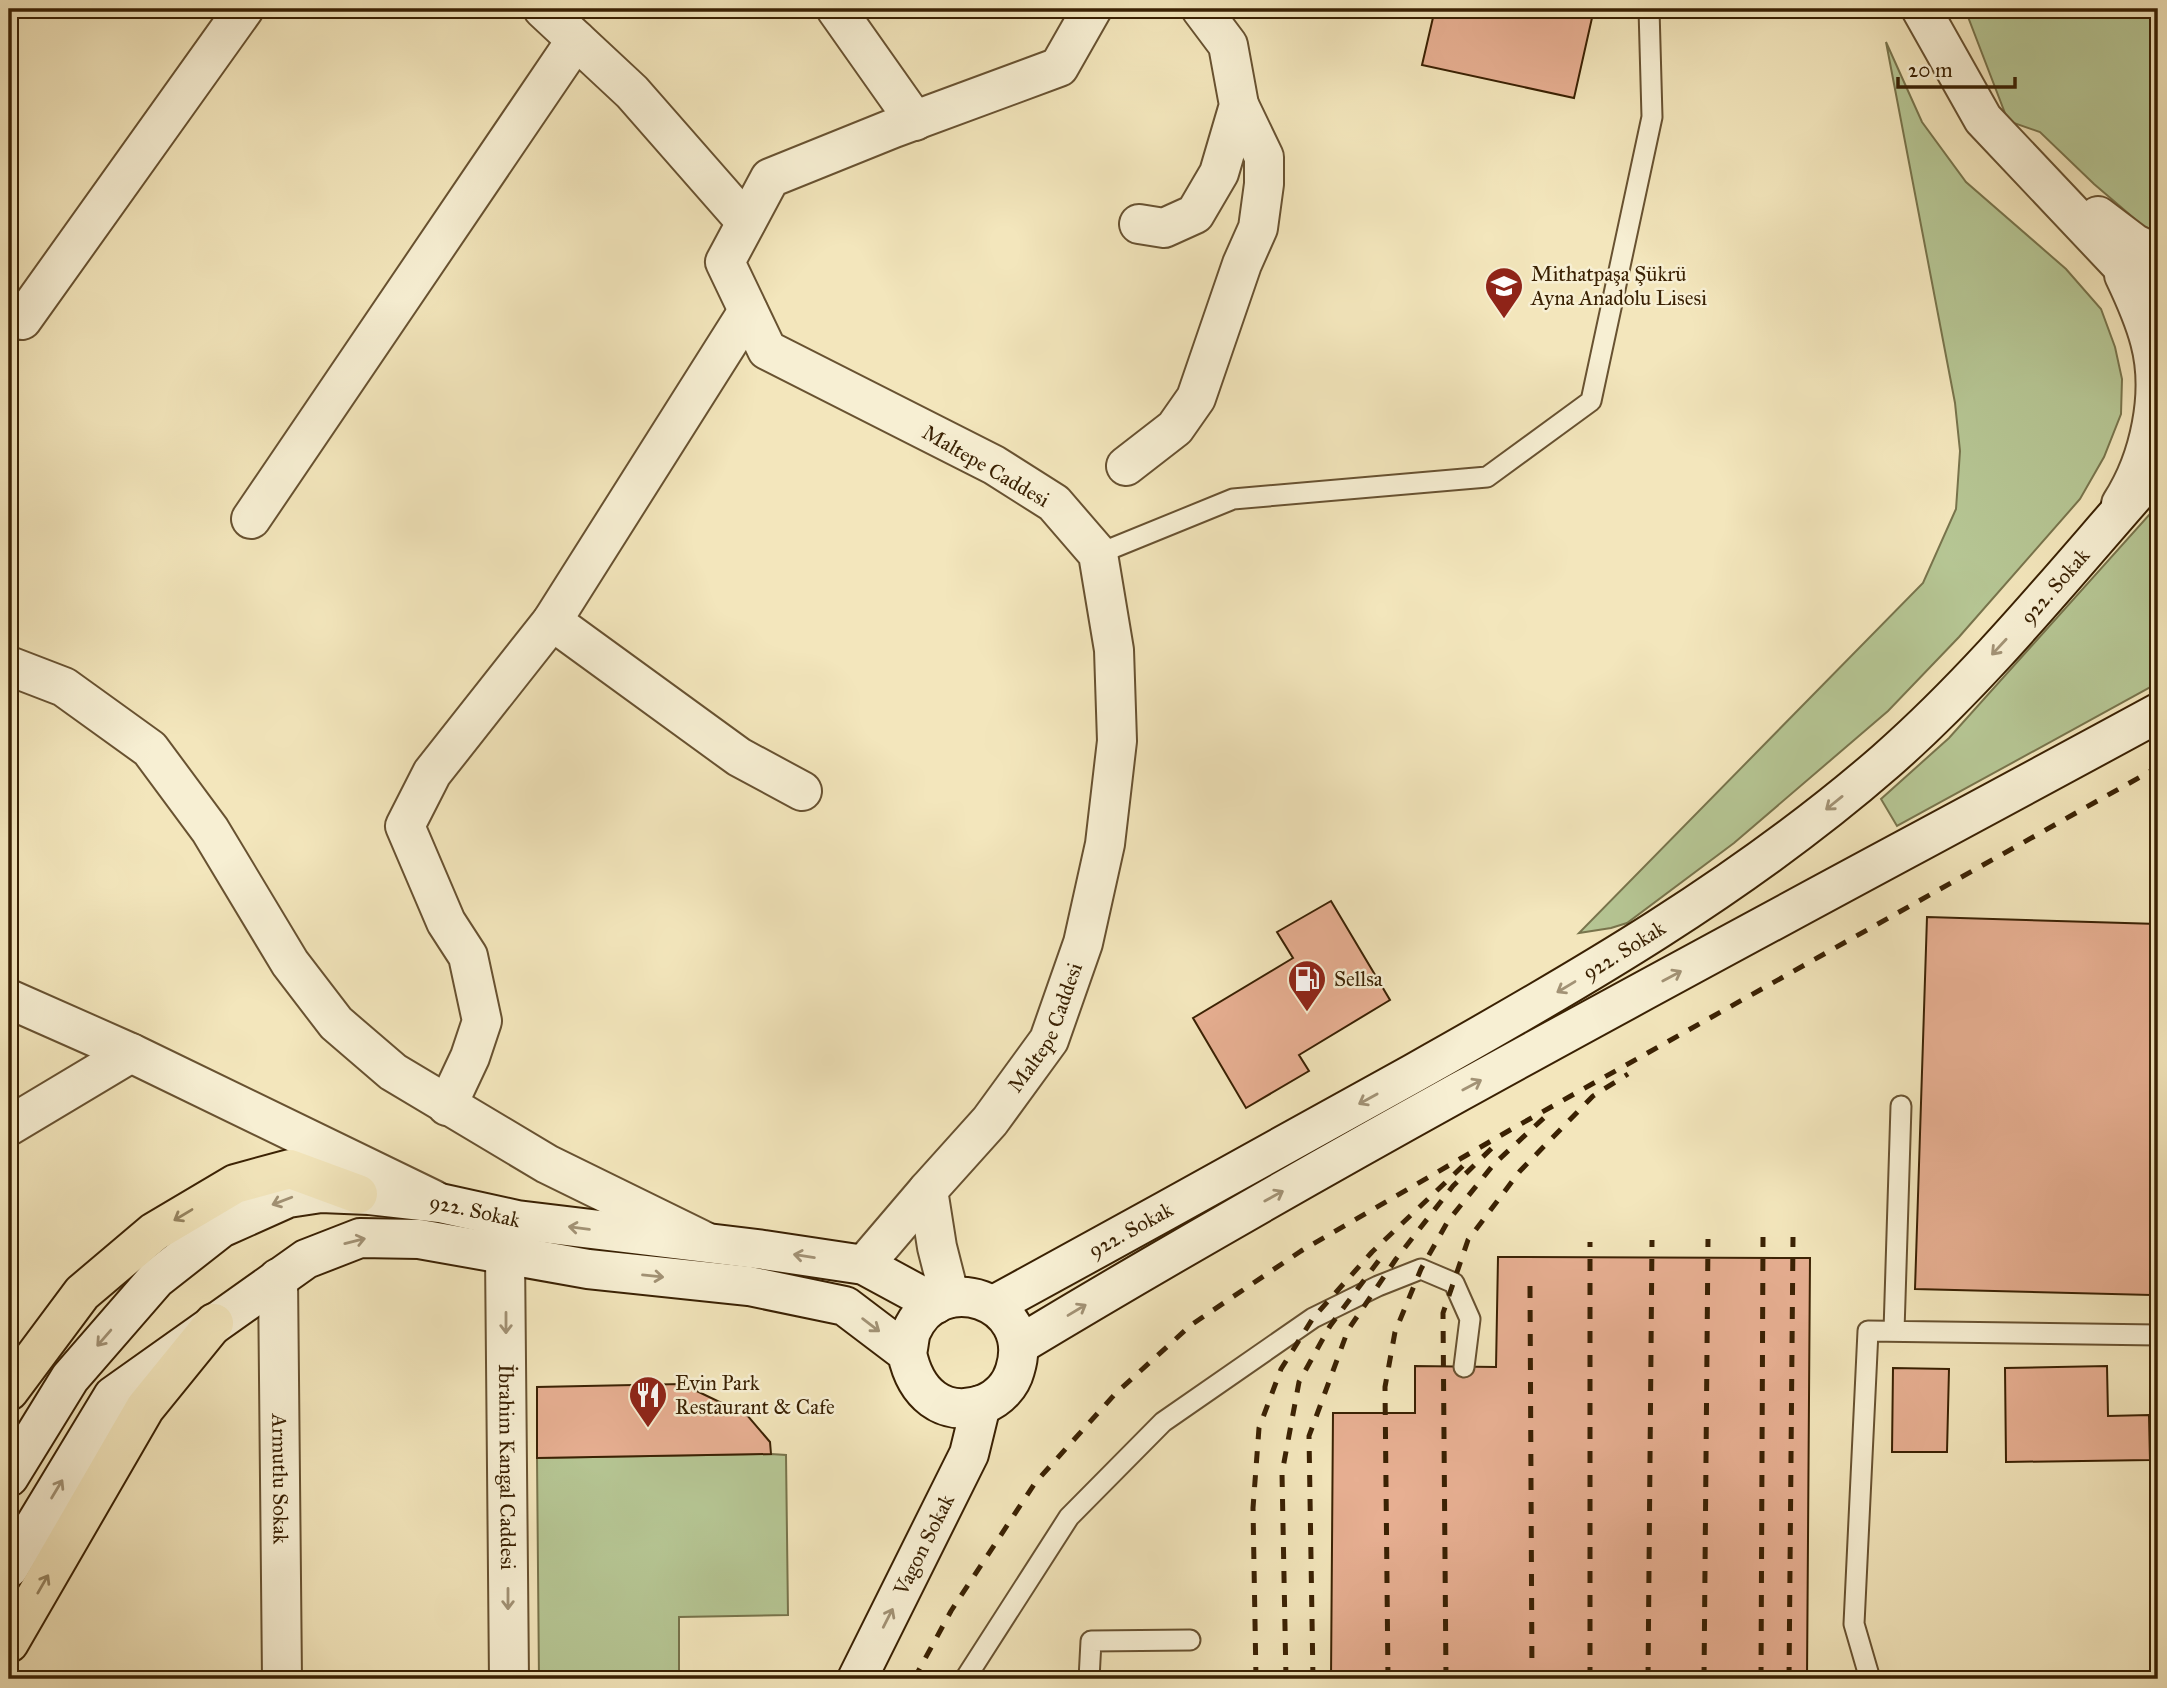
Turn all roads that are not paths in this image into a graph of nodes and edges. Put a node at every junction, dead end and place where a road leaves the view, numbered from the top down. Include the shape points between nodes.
1 (244, 9) edge
2 (543, 9) edge
3 (836, 9) edge
4 (1092, 9) edge
5 (1200, 9) edge
6 (1649, 9) edge
7 (1921, 9) edge
8 (576, 40) junction
9 (1239, 105) junction
10 (915, 121) junction
11 (2023, 162) junction
12 (746, 222) junction
13 (1139, 224) dead end
14 (2158, 255) edge
15 (2119, 263) junction
16 (2158, 299) edge
17 (748, 310) junction
18 (22, 320) dead end
19 (1126, 466) dead end
20 (2158, 468) edge
21 (251, 519) dead end
22 (2108, 524) junction
23 (1098, 555) junction
24 (552, 621) junction
25 (12, 667) dead end
26 (2158, 713) edge
27 (802, 791) dead end
28 (9, 999) edge
29 (131, 1053) junction
30 (447, 1106) junction
31 (1901, 1106) dead end
32 (9, 1126) edge
33 (928, 1190) junction
34 (358, 1194) junction
35 (440, 1203) junction
36 (709, 1244) junction
37 (505, 1255) junction
38 (864, 1265) junction
39 (278, 1278) junction
40 (943, 1301) junction
41 (994, 1306) junction
42 (214, 1323) junction
43 (1894, 1331) junction
44 (2158, 1335) edge
45 (1018, 1345) junction
46 (907, 1353) junction
47 (1464, 1367) dead end
48 (9, 1391) edge
49 (981, 1405) junction
50 (9, 1477) edge
51 (9, 1568) edge
52 (1190, 1640) dead end
53 (9, 1643) edge
54 (282, 1679) edge
55 (509, 1679) edge
56 (857, 1679) edge
57 (965, 1679) edge
58 (1089, 1679) edge
59 (1870, 1679) edge

1 - 18 street
2 - 8 street
3 - 10 street
4 - 10 street, Maltepe Caddesi via 1059,67
5 - 9 street via 1228,45
6 - 23 lane via 1652,117 1591,401 1487,477 1233,499
7 - 11 street via 1983,119
8 - 12 street via 632,92
8 - 21 street
9 - 13 street via 1219,173 1195,214 1164,228
9 - 19 street via 1264,157 1258,228 1241,264 1196,398 1175,428
10 - 12 street, Maltepe Caddesi via 770,178
11 - 14 street via 2135,244
11 - 15 street
12 - 17 street, Maltepe Caddesi via 725,262
15 - 16 street
15 - 22 street via 2151,344 2156,384 2140,467
17 - 23 street, Maltepe Caddesi via 767,350 994,466 1054,503
17 - 24 street
20 - 22 street, 922. Sokak
22 -> 41 street, 922. Sokak via 2003,644 1887,760 1771,851 1651,935 1536,1005
23 - 33 street, Maltepe Caddesi via 1114,650 1117,741 1105,844 1083,943 1049,1040 990,1121
24 - 27 street via 739,757
24 - 30 street via 432,773 405,826 446,922 468,956 482,1021
25 - 30 street via 64,687 150,750 210,830 290,963 336,1023 393,1072
45 -> 26 street, 922. Sokak via 1420,1113
28 - 29 street
29 - 32 street
29 - 35 street
30 - 36 street via 547,1164
31 - 43 lane
33 - 38 street, Maltepe Caddesi
33 - 40 street
34 - 35 street, 922. Sokak
34 -> 48 main road via 290,1168 235,1184 154,1233 82,1293
34 -> 50 street, 922. Sokak via 288,1198 221,1228 156,1279 70,1378
36 -> 35 street, 922. Sokak via 517,1220
38 -> 36 street, 922. Sokak
39 -> 37 street via 306,1259 360,1238 419,1239
37 -> 46 street via 749,1286 845,1306
37 -> 55 street, İbrahim Kangal Caddesi
38 - 40 street, 922. Sokak
39 - 42 street
39 - 54 street, Armutlu Sokak
40 - 41 street via 965,1297
40 - 46 street via 920,1317
41 - 45 street via 1015,1330
51 -> 42 street via 113,1396
53 -> 42 main road via 145,1408
43 - 44 lane
43 - 59 lane via 1868,1331 1854,1624
45 - 49 street via 1013,1377 1004,1390
46 - 49 street via 920,1388 935,1401 954,1407
47 - 57 lane via 1470,1319 1454,1283 1421,1269 1313,1318 1163,1422 1069,1517
56 -> 49 street, Vagon Sokak via 969,1454
52 - 58 lane via 1091,1641

